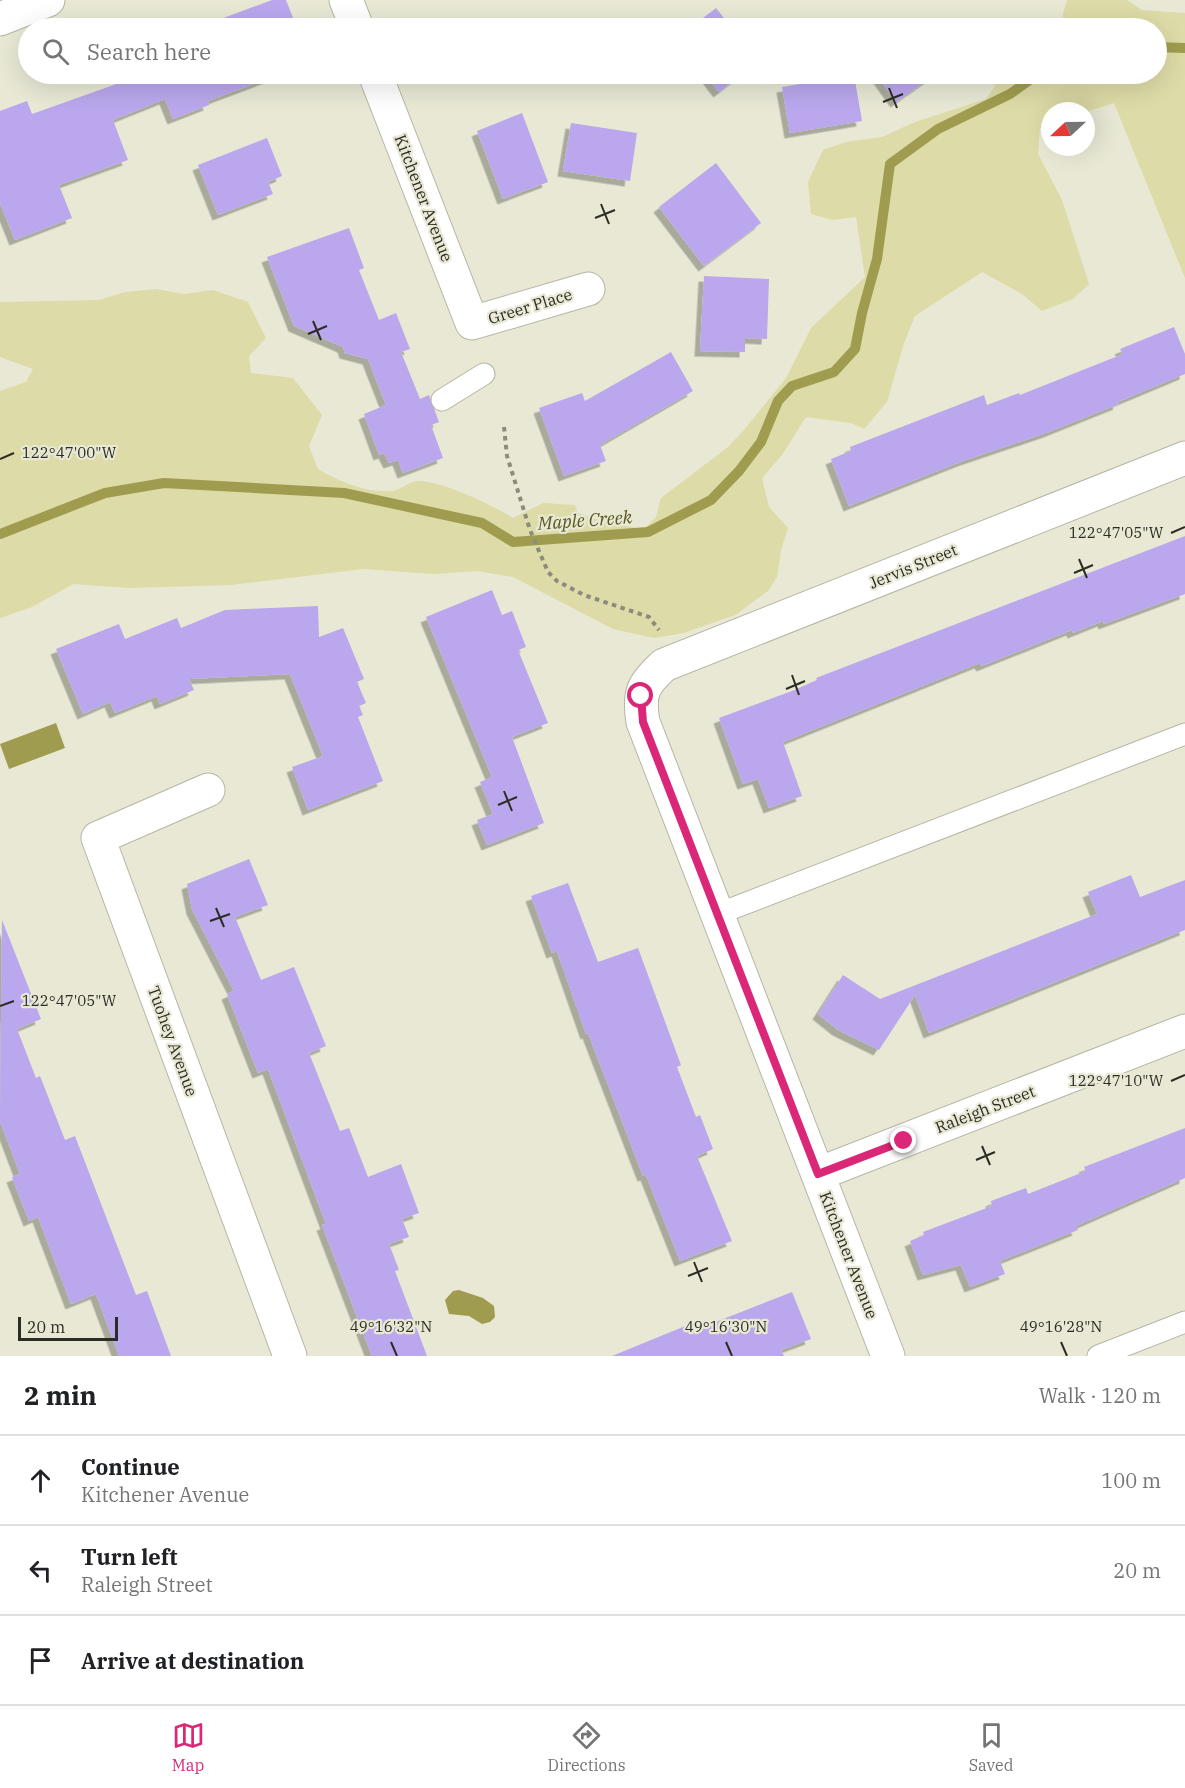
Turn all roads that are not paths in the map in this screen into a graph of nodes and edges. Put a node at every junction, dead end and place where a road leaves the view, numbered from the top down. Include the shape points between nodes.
1 (48, 0) edge
2 (346, 0) edge
3 (353, 18) edge
4 (0, 19) edge
5 (379, 84) edge
6 (588, 289) dead end
7 (472, 323) joint
8 (484, 374) dead end
9 (442, 400) dead end
10 (1185, 458) edge
11 (646, 682) joint
12 (1185, 734) edge
13 (208, 790) dead end
14 (718, 914) junction
15 (1185, 1031) edge
16 (818, 1174) junction
17 (1185, 1322) edge
18 (290, 1356) edge
19 (888, 1356) edge
20 (1098, 1356) edge

1 - 4 street
2 - 3 street
5 - 7 street, Kitchener Avenue
6 - 7 street, Greer Place
8 - 9 lane
10 - 11 street, Jervis Street via 664,665
11 - 14 street, Kitchener Avenue via 641,696 643,722
12 - 14 lane
13 - 18 street, Tuohey Avenue via 98,838
14 - 16 street, Kitchener Avenue
15 - 16 street, Raleigh Street
16 - 19 street, Kitchener Avenue
17 - 20 lane

